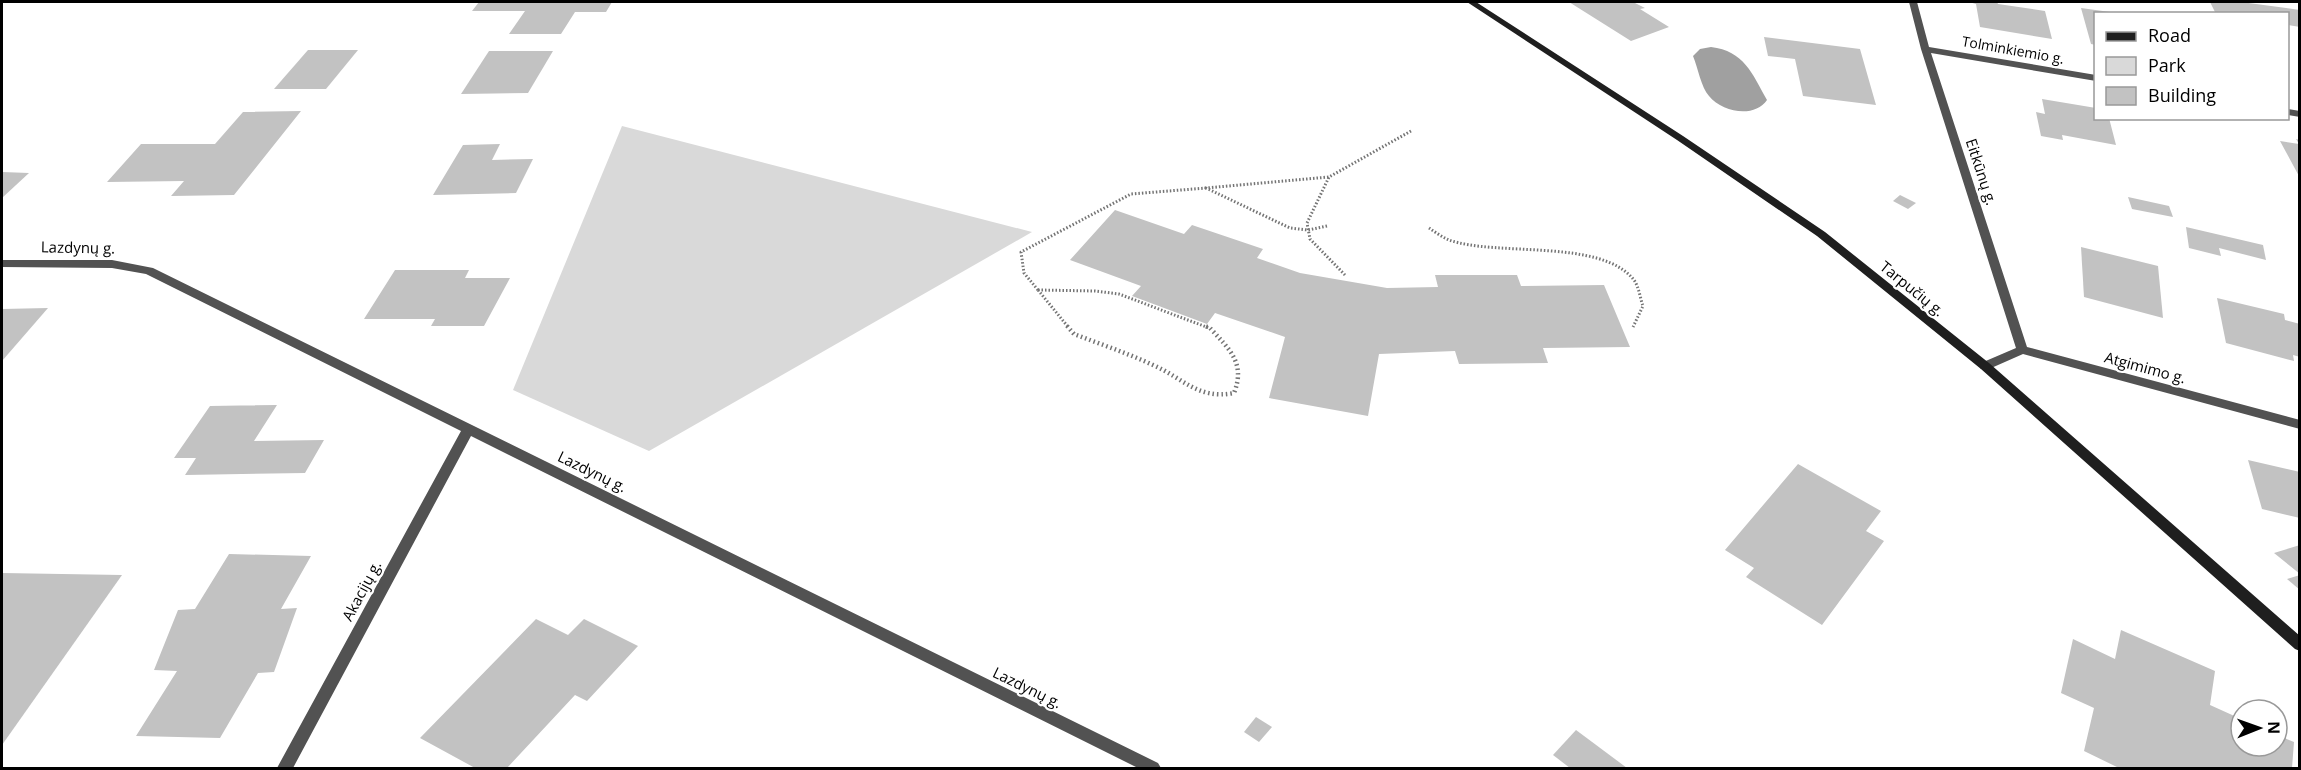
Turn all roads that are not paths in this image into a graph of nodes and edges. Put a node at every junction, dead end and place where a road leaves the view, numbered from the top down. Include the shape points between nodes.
1 (1471, 2) edge
2 (1913, 2) edge
3 (1925, 49) junction
4 (2094, 78) edge
5 (2, 264) edge
6 (2022, 350) junction
7 (1985, 366) junction
8 (2300, 424) edge
9 (468, 429) junction
10 (2300, 645) edge
11 (285, 768) edge
12 (1153, 768) edge

1 - 7 main road, Tarpučių g. via 1821,234
2 - 3 street, Eitkūnų g.
3 - 4 street, Tolminkiemio g.
3 - 6 street, Eitkūnų g.
5 - 9 street, Lazdynų g. via 112,264 149,271
6 - 7 street
6 - 8 street, Atgimimo g.
7 - 10 main road, Tarpučių g.
9 - 11 street, Akacijų g.
9 - 12 street, Lazdynų g.

